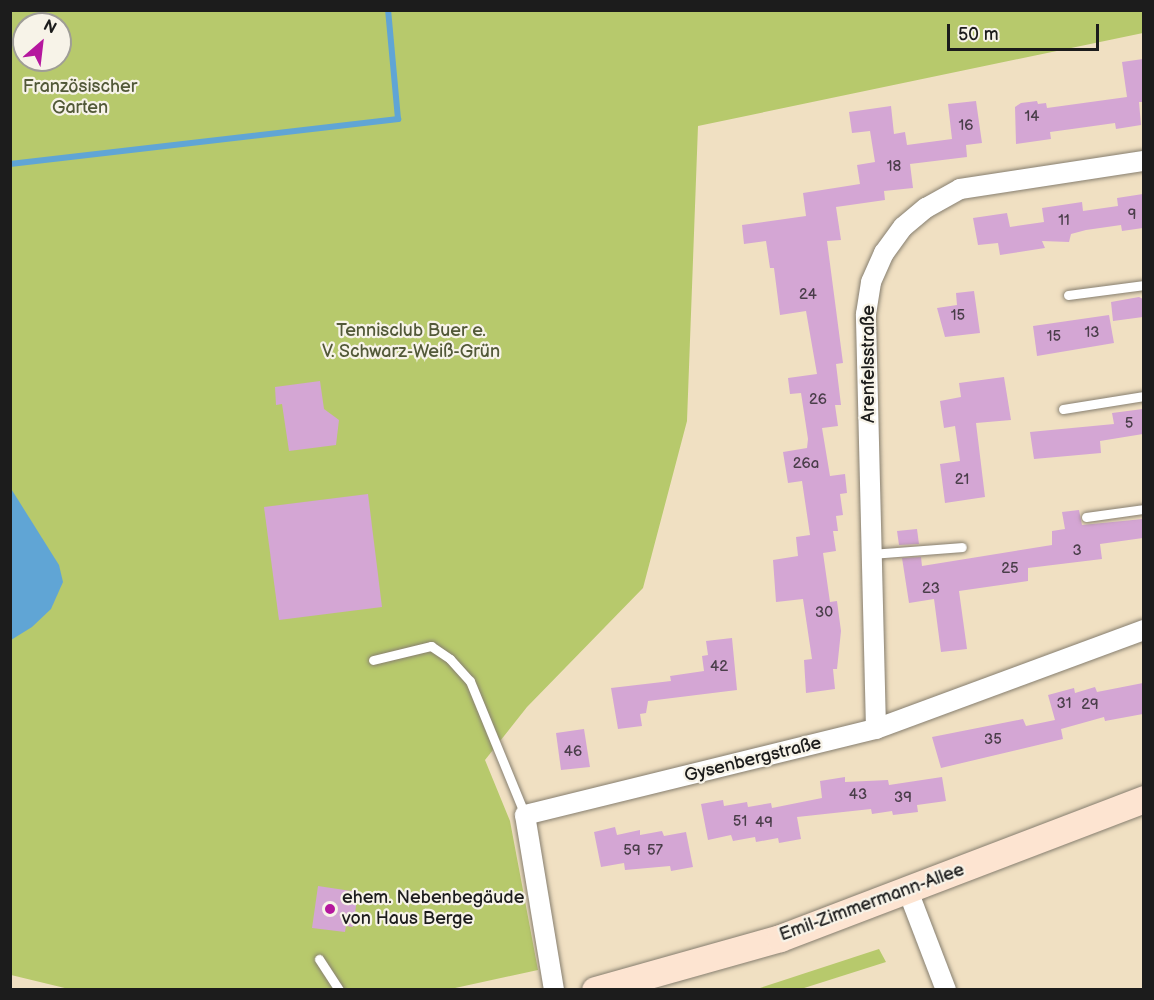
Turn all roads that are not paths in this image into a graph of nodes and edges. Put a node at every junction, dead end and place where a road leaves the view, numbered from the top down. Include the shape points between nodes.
1 (1143, 161) edge
2 (1143, 285) edge
3 (1068, 295) dead end
4 (1143, 396) edge
5 (1063, 409) dead end
6 (1143, 509) edge
7 (1086, 517) dead end
8 (962, 547) dead end
9 (872, 554) junction
10 (1143, 630) edge
11 (373, 660) dead end
12 (876, 729) junction
13 (1143, 799) edge
14 (525, 815) junction
15 (908, 891) junction
16 (319, 960) dead end
17 (339, 990) edge
18 (554, 990) edge
19 (595, 990) edge
20 (946, 990) edge

1 - 9 street, Arenfelsstraße via 960,189 911,221 884,253 871,282 866,314
2 - 3 lane
4 - 5 lane
6 - 7 lane
8 - 9 lane
9 - 12 street, Arenfelsstraße
10 - 12 street, Gysenbergstraße
11 - 14 lane via 431,645 450,659 470,681
12 - 14 street, Gysenbergstraße
13 - 15 main road, Emil-Zimmermann-Allee
14 - 18 street
15 - 19 main road, Emil-Zimmermann-Allee via 780,938
15 - 20 street
16 - 17 lane

